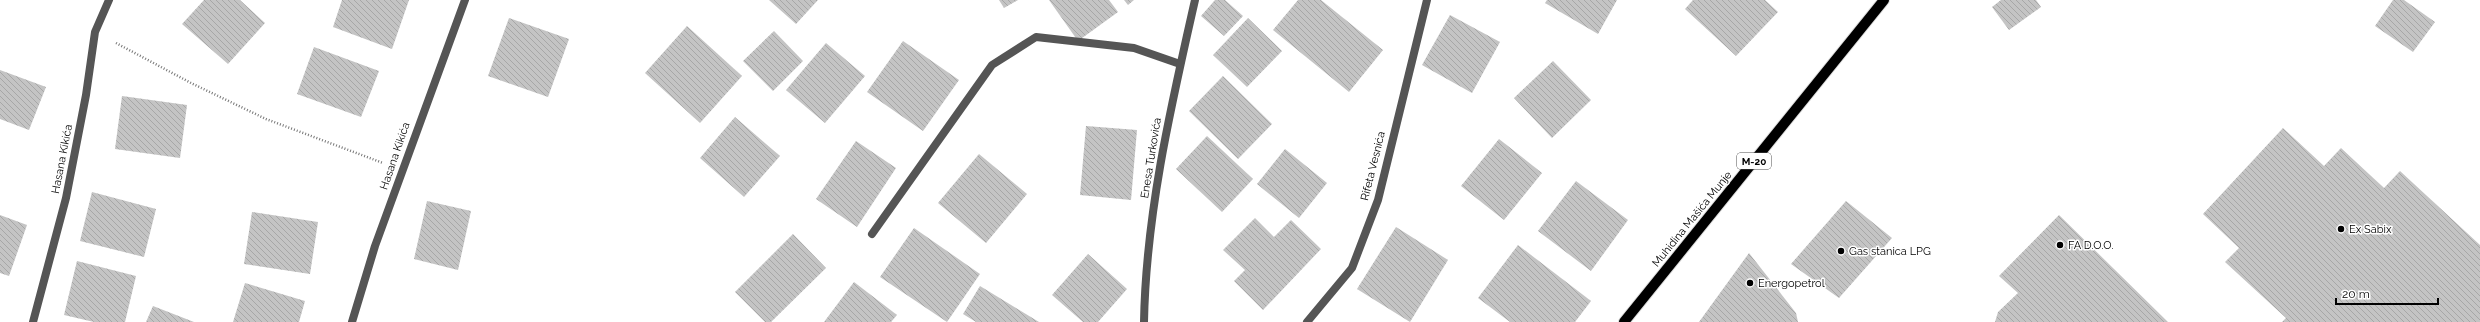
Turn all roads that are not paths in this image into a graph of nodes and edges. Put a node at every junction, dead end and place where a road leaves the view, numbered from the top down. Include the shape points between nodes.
1 (109, 0) edge
2 (465, 0) edge
3 (1195, 0) edge
4 (1428, 0) edge
5 (1884, 0) edge
6 (1180, 64) junction
7 (872, 234) dead end
8 (33, 322) edge
9 (352, 322) edge
10 (1144, 322) edge
11 (1307, 322) edge
12 (1624, 322) edge

1 - 8 street, Hasana Kikića via 96,32 66,198
2 - 9 street, Hasana Kikića via 402,170
3 - 6 street, Enesa Turkovića
4 - 11 street, Rifeta Vesnića via 1378,200 1352,268
5 - 12 main road, Muhidina Mašića Munje / M-20
6 - 7 street via 1134,48 1036,37 992,64
6 - 10 street, Enesa Turkovića via 1163,149 1148,256

